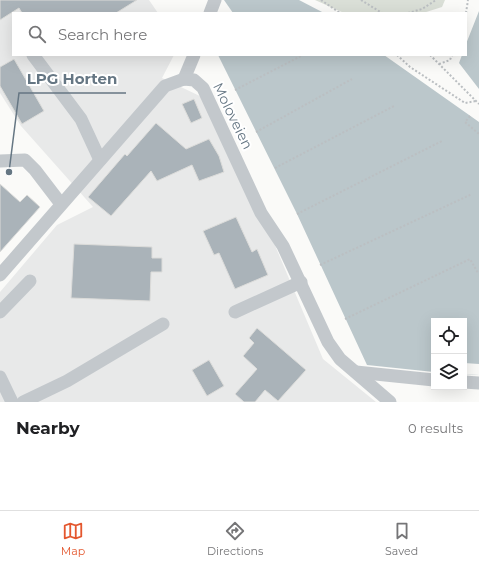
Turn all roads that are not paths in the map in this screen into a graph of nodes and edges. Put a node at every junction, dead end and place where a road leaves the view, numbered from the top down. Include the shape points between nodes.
1 (215, 0) edge
2 (210, 12) edge
3 (34, 56) edge
4 (194, 56) edge
5 (184, 79) junction
6 (100, 160) junction
7 (0, 161) edge
8 (61, 204) junction
9 (0, 275) edge
10 (30, 282) dead end
11 (302, 282) junction
12 (0, 312) edge
13 (235, 312) dead end
14 (164, 324) dead end
15 (356, 372) junction
16 (0, 377) edge
17 (431, 380) edge
18 (467, 382) edge
19 (479, 383) edge
20 (12, 402) edge
21 (23, 402) edge
22 (390, 402) edge

1 - 2 street
3 - 6 street via 81,119
4 - 5 street
5 - 6 street via 165,86
5 - 11 street, Moloveien via 194,80 203,88 261,213 283,246
6 - 8 street
7 - 8 street via 25,160
8 - 9 street
10 - 12 street
11 - 13 street
11 - 15 street, Moloveien via 328,342 340,360
14 - 21 street via 72,378
15 - 17 street
15 - 22 street, Moloveien
16 - 20 street
18 - 19 street

